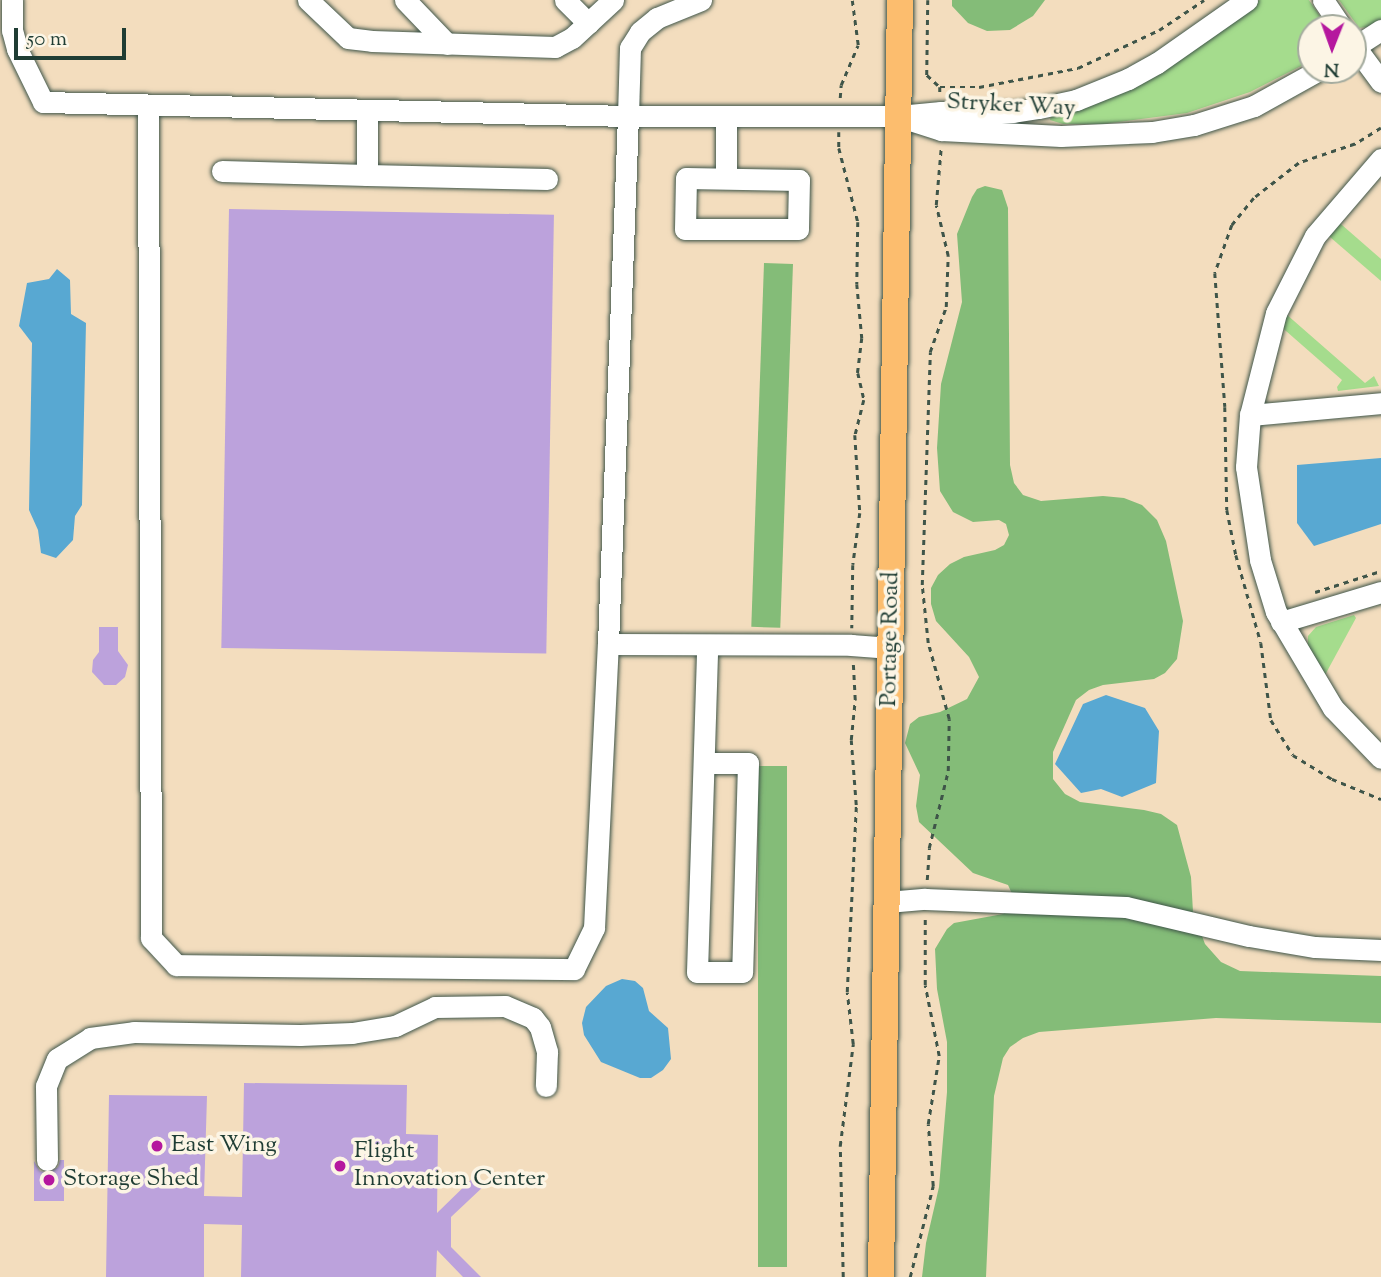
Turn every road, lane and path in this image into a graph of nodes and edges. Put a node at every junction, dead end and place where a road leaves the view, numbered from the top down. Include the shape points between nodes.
1 (12, 0) edge
2 (307, 0) edge
3 (405, 0) edge
4 (565, 0) edge
5 (613, 0) edge
6 (701, 0) edge
7 (900, 0) edge
8 (928, 0) edge
9 (1204, 0) edge
10 (1247, 0) edge
11 (588, 23) junction
12 (447, 44) junction
13 (1367, 63) edge
14 (1297, 82) edge
15 (1381, 82) edge
16 (940, 87) junction
17 (148, 107) junction
18 (367, 111) junction
19 (726, 116) junction
20 (899, 116) junction
21 (628, 117) junction
22 (941, 121) junction
23 (1381, 159) edge
24 (222, 171) dead end
25 (367, 175) junction
26 (726, 178) junction
27 (547, 179) dead end
28 (1381, 403) edge
29 (1250, 415) junction
30 (1381, 571) edge
31 (1381, 592) edge
32 (1309, 593) dead end
33 (1281, 622) junction
34 (608, 644) junction
35 (706, 645) junction
36 (891, 648) junction
37 (1381, 758) edge
38 (704, 763) junction
39 (1332, 779) dead end
40 (1381, 799) edge
41 (925, 899) junction
42 (887, 902) junction
43 (1381, 950) edge
44 (546, 1086) dead end
45 (47, 1160) dead end
46 (881, 1277) edge
47 (910, 1277) edge

1 - 17 street, Stryker Way via 17,49 43,102
2 - 12 street via 348,38
3 - 12 street
4 - 11 street
5 - 11 street
6 - 21 street via 657,18 639,32 630,48
7 - 20 main road, Portage Road
8 - 16 path via 928,75
9 - 16 path via 1158,30 1078,68 979,87
10 - 22 street, Stryker Way via 1157,63 1076,100
11 - 12 street via 555,47
13 - 15 street
14 - 22 street, Stryker Way via 1254,106 1194,125 1152,132 1061,136
16 - 22 path
17 - 18 street, Stryker Way
17 - 34 street via 151,938 176,965 574,969 594,928
18 - 21 street, Stryker Way
18 - 25 street
19 - 20 street, Stryker Way
19 - 21 street, Stryker Way
19 - 26 street
20 - 22 street, Stryker Way
20 - 36 main road, Portage Road
21 - 34 street
22 - 41 path via 936,205 948,256 946,307 929,352 922,585 928,643 949,719 948,771 929,848
23 - 29 street via 1329,217 1289,284 1276,313
24 - 25 street
25 - 27 street
26 - 26 street via 686,178 685,229 798,229 799,180
28 - 29 street
29 - 33 street via 1249,503 1259,560
30 - 32 path
31 - 33 street
33 - 37 street via 1333,708
34 - 35 street
35 - 36 street
35 - 38 street
36 - 42 main road, Portage Road
38 - 38 street via 697,972 742,972 748,763
39 - 40 path
41 - 42 street
41 - 43 street via 1126,906 1249,936 1315,947
41 - 47 path via 925,985 939,1056 928,1124 933,1186
42 - 46 main road, Portage Road
44 - 45 street via 547,1052 540,1027 533,1018 505,1006 435,1007 395,1026 352,1033 134,1032 90,1038 57,1059 46,1086

